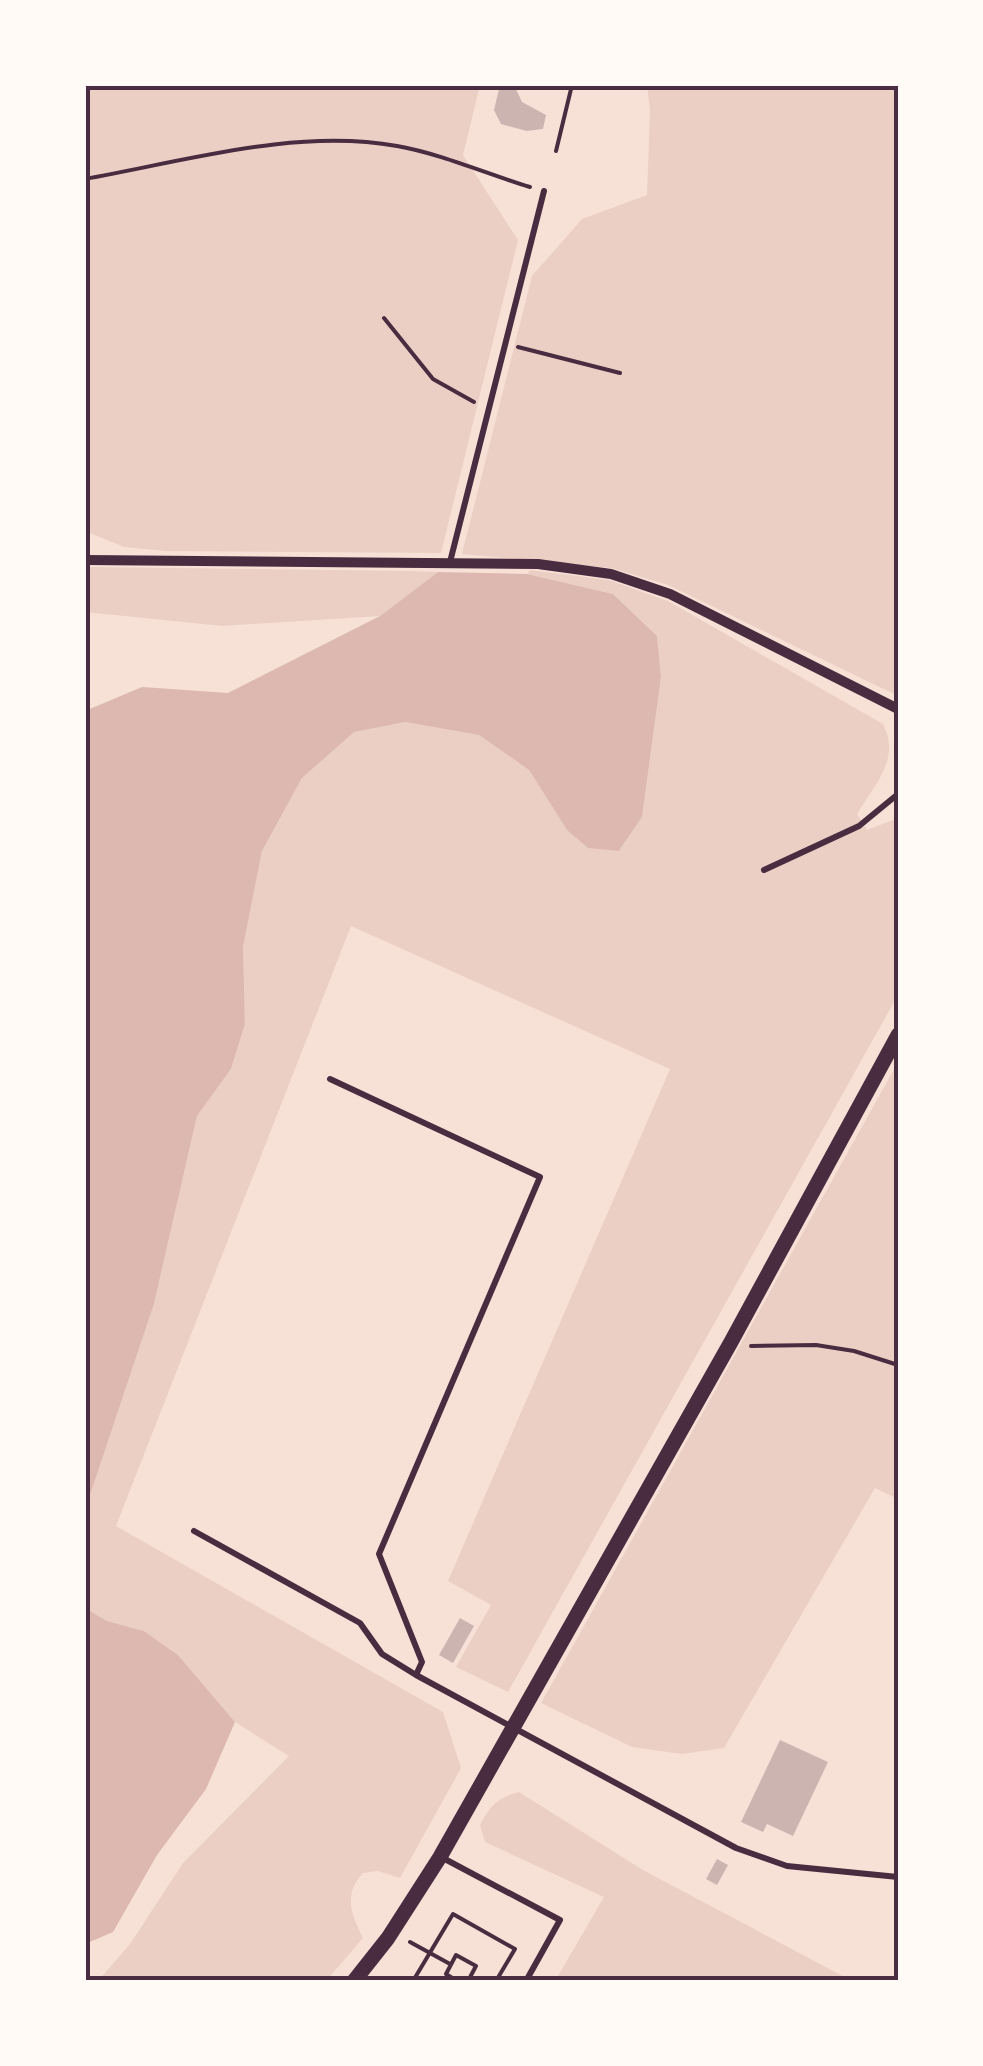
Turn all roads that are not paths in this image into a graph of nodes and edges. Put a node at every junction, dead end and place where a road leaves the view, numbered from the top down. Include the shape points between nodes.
1 (544, 192) road end
2 (85, 560) edge
3 (450, 563) junction
4 (898, 708) edge
5 (898, 794) edge
6 (764, 870) dead end
7 (898, 1035) edge
8 (330, 1079) dead end
9 (194, 1530) dead end
10 (416, 1675) junction
11 (511, 1727) junction
12 (440, 1856) junction
13 (898, 1877) edge
14 (354, 1981) edge
15 (526, 1981) edge

1 - 3 lane
2 - 3 street
3 - 4 street via 612,574 670,594
5 - 6 lane via 859,826
7 - 11 street
8 - 10 lane via 540,1177 380,1554 422,1662
9 - 10 lane via 360,1622 382,1654
10 - 11 lane
11 - 12 street
11 - 13 lane via 736,1848 788,1866
12 - 14 street
12 - 15 lane via 560,1920

